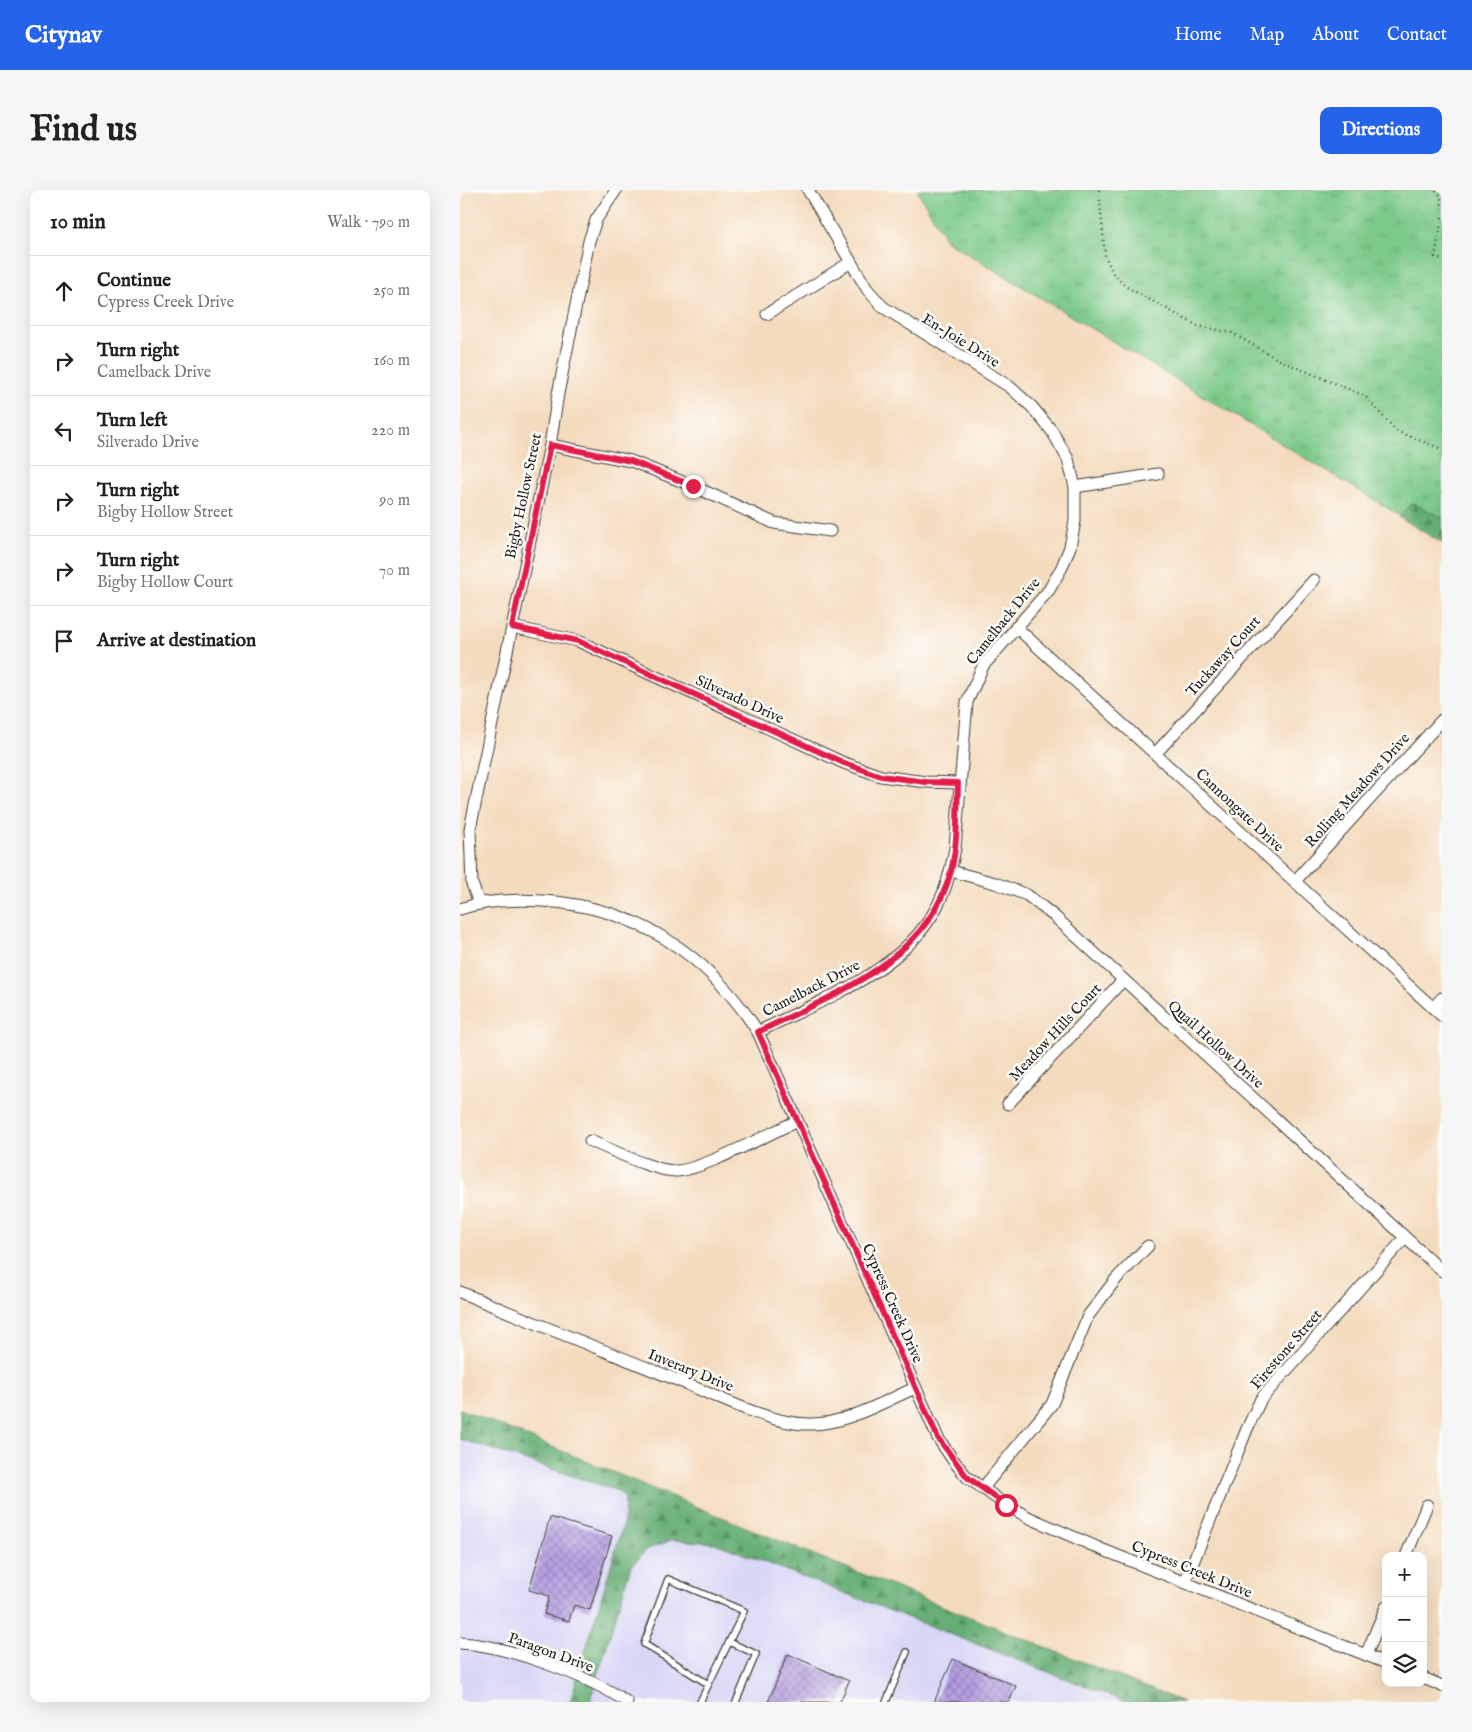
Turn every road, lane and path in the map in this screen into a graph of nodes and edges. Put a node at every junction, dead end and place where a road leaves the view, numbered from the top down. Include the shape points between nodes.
1 (616, 190) edge
2 (808, 190) edge
3 (1099, 190) edge
4 (1436, 190) edge
5 (1442, 206) edge
6 (1442, 217) edge
7 (1442, 259) edge
8 (851, 262) junction
9 (767, 314) dead end
10 (550, 445) junction
11 (1442, 449) edge
12 (1158, 474) dead end
13 (1075, 487) junction
14 (1075, 521) joint
15 (830, 531) dead end
16 (1314, 580) dead end
17 (512, 627) junction
18 (1016, 627) junction
19 (1442, 720) edge
20 (1156, 754) junction
21 (958, 783) junction
22 (951, 871) junction
23 (1295, 881) junction
24 (479, 904) junction
25 (460, 909) edge
26 (1123, 980) junction
27 (1442, 998) edge
28 (1433, 1008) junction
29 (1442, 1016) edge
30 (758, 1032) junction
31 (1008, 1104) dead end
32 (797, 1121) junction
33 (590, 1140) dead end
34 (1405, 1238) junction
35 (1148, 1246) dead end
36 (1442, 1271) edge
37 (460, 1292) edge
38 (915, 1388) junction
39 (982, 1489) junction
40 (1426, 1505) dead end
41 (1408, 1552) edge
42 (1185, 1582) junction
43 (1382, 1617) edge
44 (729, 1642) junction
45 (460, 1644) edge
46 (907, 1652) dead end
47 (1366, 1656) junction
48 (1382, 1662) edge
49 (1427, 1680) edge
50 (708, 1684) junction
51 (1442, 1686) edge
52 (627, 1702) edge
53 (700, 1702) edge
54 (736, 1702) edge
55 (886, 1702) edge

1 - 10 street, Bigby Hollow Street via 596,220 589,241
2 - 8 street, En-Joie Drive
3 - 11 path via 1105,256 1113,274 1125,286 1198,326 1232,333 1281,360 1365,396 1396,432
4 - 5 path
6 - 7 path via 1435,257
8 - 9 street
8 - 13 street, En-Joie Drive via 867,289 883,307 1010,387 1032,407 1052,430 1068,459
10 - 15 street via 631,461 774,523
10 - 17 street, Bigby Hollow Street
12 - 13 street
13 - 14 street, En-Joie Drive
14 - 18 street, Camelback Drive via 1062,567 1049,590
16 - 20 street, Tuckaway Court
17 - 21 street, Silverado Drive via 578,641 844,763 881,776
17 - 24 street, Bigby Hollow Street via 470,828 472,884
18 - 20 street, Cannongate Drive
18 - 21 street, Camelback Drive via 982,666 966,702
19 - 23 street, Rolling Meadows Drive
20 - 23 street, Cannongate Drive
21 - 22 street, Camelback Drive
22 - 26 street, Quail Hollow Drive via 1027,895
22 - 30 street, Camelback Drive via 942,897 926,923 890,959 866,978
23 - 28 street, Cannongate Drive
24 - 25 street, Cypress Creek Drive
24 - 30 street, Cypress Creek Drive via 516,899 589,906 652,929 718,980
26 - 31 street, Meadow Hills Court
26 - 34 street, Quail Hollow Drive
27 - 28 street
28 - 29 street, Cannongate Drive
30 - 32 street, Cypress Creek Drive
32 - 33 street via 705,1163 676,1171 646,1164
32 - 38 street, Cypress Creek Drive
34 - 36 street, Quail Hollow Drive
34 - 42 street, Firestone Street via 1262,1399
35 - 39 street via 1116,1279 1088,1316 1052,1404
37 - 38 street, Inverary Drive via 771,1418 811,1424 831,1422
38 - 39 street, Cypress Creek Drive via 938,1438 967,1477
39 - 42 street, Cypress Creek Drive via 1030,1518
40 - 41 street
42 - 47 street, Cypress Creek Drive
43 - 47 street
44 - 50 lane
44 - 50 lane via 744,1611 668,1579 644,1644
44 - 54 lane via 756,1654
45 - 52 street, Paragon Drive via 518,1654 598,1686
46 - 55 lane
47 - 48 street, Cypress Creek Drive
49 - 51 street
50 - 53 lane

